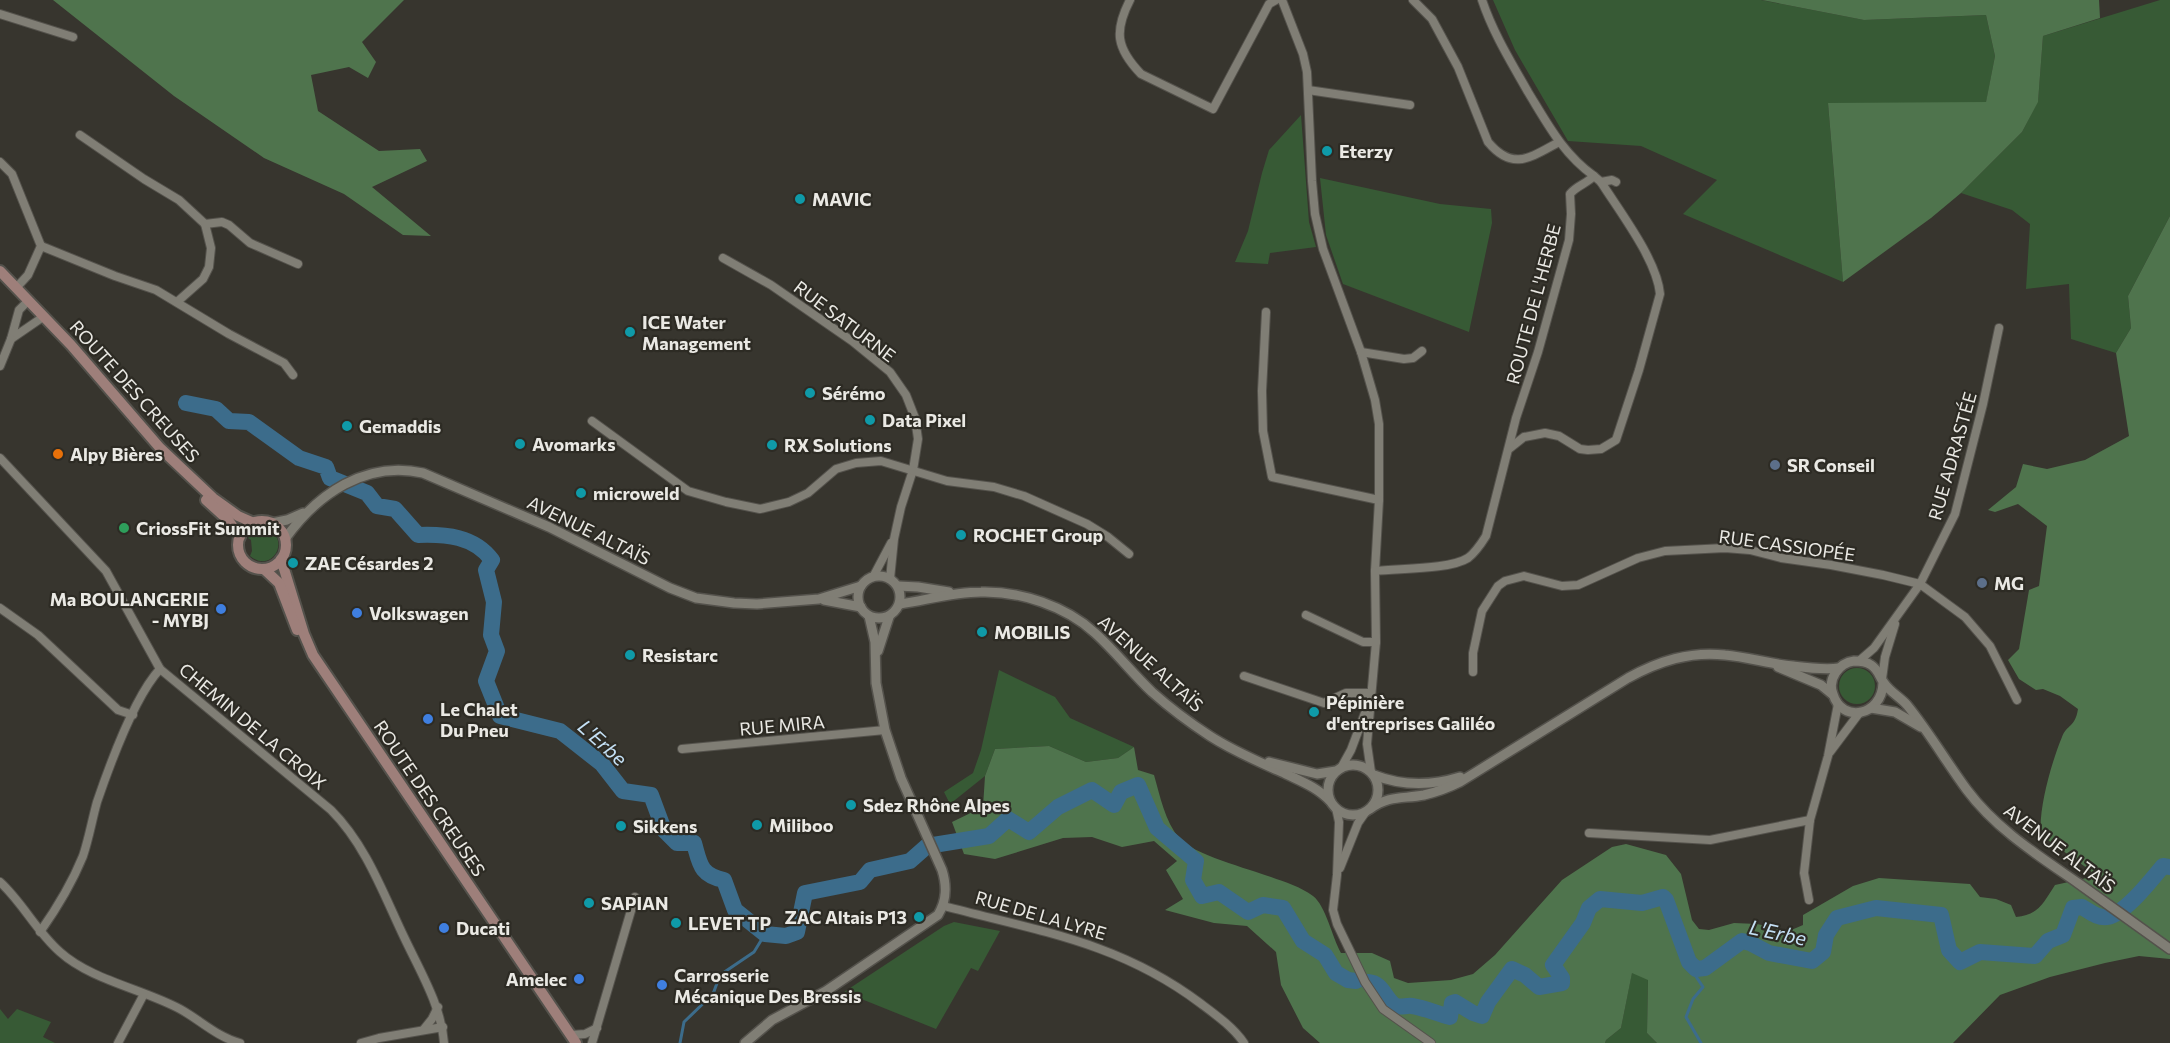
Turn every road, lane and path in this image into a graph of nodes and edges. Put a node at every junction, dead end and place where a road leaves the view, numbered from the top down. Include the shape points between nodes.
1 (1130, 0) edge
2 (1275, 0) edge
3 (1282, 0) edge
4 (1413, 0) edge
5 (1482, 0) edge
6 (0, 14) edge
7 (73, 37) dead end
8 (1308, 90) junction
9 (1410, 105) dead end
10 (80, 135) dead end
11 (1559, 142) junction
12 (0, 162) edge
13 (1594, 176) junction
14 (1601, 182) junction
15 (1616, 182) dead end
16 (205, 224) junction
17 (41, 246) junction
18 (723, 258) dead end
19 (298, 264) dead end
20 (0, 272) edge
21 (16, 288) junction
22 (28, 301) junction
23 (177, 302) junction
24 (1266, 312) dead end
25 (43, 317) junction
26 (1999, 328) dead end
27 (11, 339) junction
28 (1422, 351) dead end
29 (1361, 352) junction
30 (0, 366) edge
31 (292, 375) dead end
32 (1516, 418) junction
33 (592, 421) dead end
34 (1524, 438) junction
35 (160, 448) junction
36 (1510, 448) junction
37 (0, 458) edge
38 (913, 470) junction
39 (1379, 500) junction
40 (306, 512) junction
41 (254, 523) junction
42 (272, 523) junction
43 (240, 537) junction
44 (285, 539) junction
45 (894, 539) junction
46 (1129, 554) dead end
47 (281, 560) junction
48 (264, 569) junction
49 (1375, 571) junction
50 (873, 577) junction
51 (890, 579) junction
52 (1920, 584) junction
53 (861, 586) junction
54 (898, 586) junction
55 (954, 593) junction
56 (819, 599) junction
57 (900, 604) junction
58 (861, 607) junction
59 (0, 608) edge
60 (1306, 615) dead end
61 (869, 616) junction
62 (889, 617) junction
63 (1897, 617) junction
64 (1376, 642) junction
65 (313, 655) junction
66 (876, 660) junction
67 (1859, 661) junction
68 (1770, 664) junction
69 (1839, 668) junction
70 (160, 669) junction
71 (1473, 672) dead end
72 (1244, 676) dead end
73 (1882, 681) junction
74 (1832, 694) junction
75 (1370, 697) junction
76 (2017, 700) dead end
77 (1838, 704) junction
78 (1871, 708) junction
79 (1860, 712) junction
80 (133, 715) junction
81 (1923, 728) junction
82 (885, 730) junction
83 (682, 749) dead end
84 (1828, 756) junction
85 (1252, 759) junction
86 (1339, 770) junction
87 (1474, 772) junction
88 (1372, 773) junction
89 (1333, 805) junction
90 (1367, 811) junction
91 (1810, 820) junction
92 (1589, 833) dead end
93 (1337, 875) junction
94 (0, 882) edge
95 (635, 897) dead end
96 (1809, 900) dead end
97 (944, 906) junction
98 (39, 932) junction
99 (2170, 950) edge
100 (144, 994) junction
101 (438, 1007) junction
102 (443, 1027) junction
103 (597, 1028) junction
104 (424, 1029) junction
105 (573, 1039) edge
106 (118, 1043) edge
107 (240, 1043) edge
108 (361, 1043) edge
109 (444, 1043) edge
110 (592, 1043) edge
111 (745, 1043) edge
112 (1244, 1043) edge
113 (1431, 1043) edge

1 - 2 street via 1119,29 1122,47 1132,65 1141,74 1213,109 1269,4
3 - 8 street via 1303,54
4 - 11 street via 1432,20 1458,67 1488,142 1496,152 1506,158 1526,159
5 - 11 street via 1504,50
6 - 7 street
8 - 9 street
8 - 29 street via 1315,214 1323,249
10 - 16 street via 179,200
11 - 13 street
12 - 17 street via 12,174
13 - 14 street
13 - 32 street, ROUTE DE L'HERBE via 1570,194 1569,240
14 - 15 street
14 - 34 street via 1641,246 1659,286 1640,370 1619,436 1609,445 1580,449 1553,433
16 - 19 street via 229,225 250,243
16 - 23 street via 211,248 209,267 203,279
17 - 21 street via 28,275
17 - 23 street via 156,290
18 - 38 street, RUE SATURNE via 771,285 890,372 906,395 915,418 918,439
20 - 21 main road, ROUTE DES CREUSES
21 - 22 main road, ROUTE DES CREUSES
22 - 25 main road, ROUTE DES CREUSES
22 - 27 street via 20,310
23 - 31 street via 284,363
24 - 39 street via 1263,431 1272,477
25 - 27 street
25 - 35 main road, ROUTE DES CREUSES
26 - 52 street, RUE ADRASTÉE via 1955,514
27 - 30 street
28 - 29 street via 1404,359
29 - 39 street via 1379,424
32 - 34 street
32 - 36 street, ROUTE DE L'HERBE
33 - 38 street via 688,491 760,508 789,502 808,493 836,469 856,463 880,461
34 - 36 street
35 - 41 main road, ROUTE DES CREUSES via 213,498
35 - 43 main road via 175,470 228,520
36 - 49 street, ROUTE DE L'HERBE via 1485,536 1468,558
37 - 70 street, CHEMIN DE LA CROIX via 106,571
38 - 45 street, RUE SATURNE
38 - 46 street via 947,481 994,487 1048,506 1087,524
39 - 49 street
40 - 42 street
40 - 44 street
40 - 56 street, AVENUE ALTAÏS via 351,479 394,469 423,472 696,598 757,604
41 - 42 main road
41 - 43 main road
42 - 44 main road
43 - 48 main road via 238,546 245,561
44 - 47 main road
45 - 50 street, RUE SATURNE
45 - 51 street, RUE SATURNE
47 - 48 main road
47 - 65 main road, ROUTE DES CREUSES
48 - 65 main road via 279,583 288,612
49 - 64 street
50 - 51 street
50 - 53 street
51 - 54 street
52 - 63 street, RUE ADRASTÉE
52 - 71 street, RUE CASSIOPÉE via 1750,550 1708,548 1665,551 1638,558 1578,585 1514,577 1498,586 1482,611
52 - 76 street via 1965,617 1990,646
53 - 56 street, AVENUE ALTAÏS
53 - 58 street
54 - 55 street, AVENUE ALTAÏS
54 - 57 street
55 - 57 street, AVENUE ALTAÏS
55 - 85 street, AVENUE ALTAÏS via 1006,593 1071,616 1094,631 1174,711
56 - 58 street, AVENUE ALTAÏS
57 - 62 street
58 - 61 street
59 - 80 street via 45,641 118,710
60 - 64 street via 1363,642
61 - 62 street
61 - 66 street
62 - 66 street
63 - 67 street, RUE ADRASTÉE
63 - 73 street, RUE ADRASTÉE
64 - 75 street
65 - 105 main road, ROUTE DES CREUSES
66 - 82 street
67 - 69 street
67 - 73 street via 1871,664
68 - 69 street
68 - 74 street via 1821,685
68 - 87 street via 1716,654 1691,655 1649,667
69 - 74 street via 1831,685
70 - 80 street via 145,687
70 - 101 street, CHEMIN DE LA CROIX via 331,810 350,831
72 - 75 street via 1324,703 1346,693
73 - 78 street via 1883,693
73 - 81 street, AVENUE ALTAÏS via 1908,706
74 - 77 street
75 - 86 street via 1351,750
75 - 88 street via 1367,744
77 - 79 street via 1848,711
77 - 84 street
78 - 79 street
78 - 81 street, AVENUE ALTAÏS via 1895,712
79 - 84 street
80 - 98 street via 97,803 75,874
81 - 99 street, AVENUE ALTAÏS via 1973,798 1998,825
82 - 83 street, RUE MIRA
82 - 97 street via 946,883
84 - 91 street
85 - 86 street, AVENUE ALTAÏS via 1317,774
85 - 89 street, AVENUE ALTAÏS via 1313,787
86 - 88 street via 1356,765
86 - 89 street via 1329,785
87 - 88 street via 1442,782 1405,784
87 - 90 street via 1439,791 1394,797
88 - 90 street via 1379,793
89 - 90 street via 1350,815
89 - 93 street via 1339,822
90 - 93 street via 1358,823
91 - 92 street via 1710,840
91 - 96 street via 1804,873
93 - 113 street via 1333,910 1365,982 1383,1009
94 - 98 street
95 - 103 street
97 - 111 street via 938,915 826,991 772,1020
97 - 112 street, RUE DE LA LYRE via 1066,936 1140,965 1177,986 1225,1022
98 - 100 street via 70,960
100 - 106 street
100 - 107 street via 180,1009 226,1039
101 - 102 street, CHEMIN DE LA CROIX
101 - 104 street
102 - 104 street
102 - 109 street, CHEMIN DE LA CROIX
103 - 105 street
103 - 110 street
104 - 108 street

